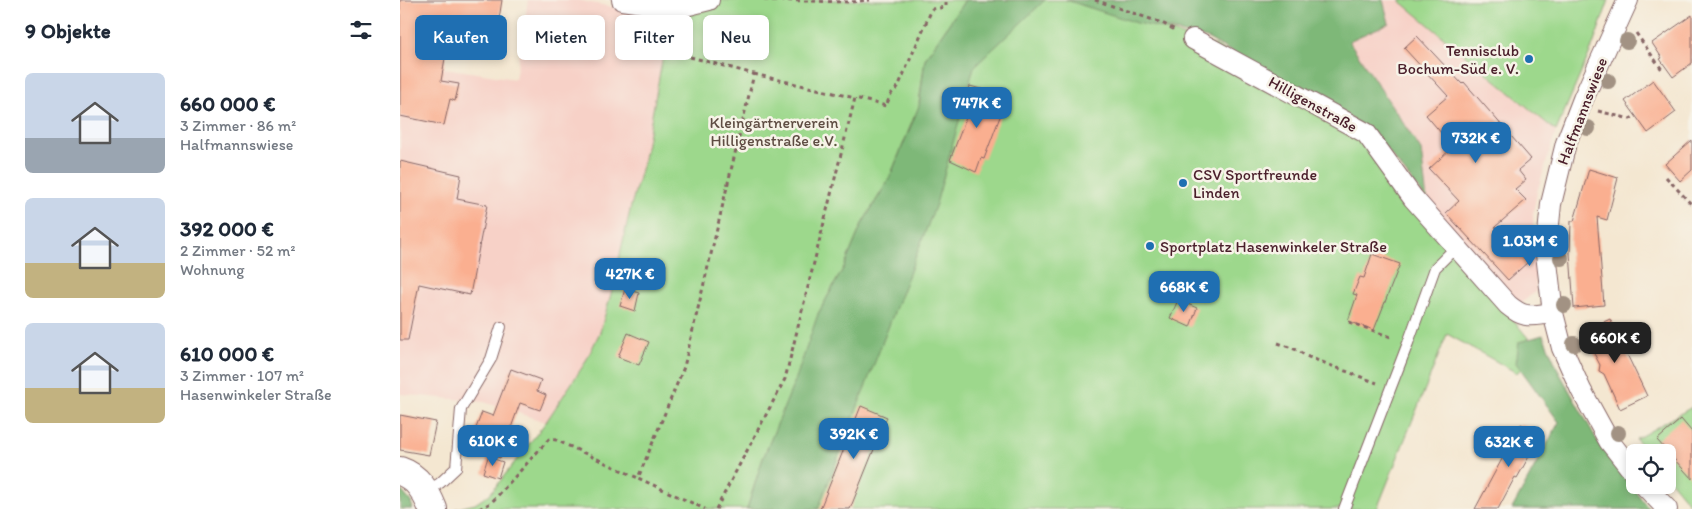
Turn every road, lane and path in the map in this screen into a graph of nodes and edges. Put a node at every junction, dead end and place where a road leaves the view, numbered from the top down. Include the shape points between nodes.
1 (622, 0) edge
2 (709, 0) edge
3 (764, 0) edge
4 (870, 0) edge
5 (946, 0) edge
6 (1095, 0) edge
7 (850, 1) edge
8 (1625, 7) edge
9 (677, 8) junction
10 (1193, 39) joint
11 (1663, 70) dead end
12 (754, 74) junction
13 (855, 98) junction
14 (1580, 107) junction
15 (1635, 116) dead end
16 (1666, 177) dead end
17 (1692, 205) edge
18 (1456, 246) junction
19 (1553, 313) junction
20 (1350, 322) dead end
21 (501, 327) dead end
22 (1408, 343) junction
23 (1278, 344) dead end
24 (1391, 388) junction
25 (1626, 463) edge
26 (400, 470) edge
27 (638, 478) junction
28 (1653, 494) edge
29 (429, 500) edge
30 (479, 509) edge
31 (705, 509) edge
32 (716, 509) edge
33 (1344, 509) edge
34 (1667, 509) edge

1 - 9 street
2 - 9 street
3 - 7 path
4 - 7 path
5 - 13 path via 946,7 932,9 898,87 886,106
6 - 10 path via 1162,23
8 - 11 path
8 - 14 street, Halfmannswiese
9 - 12 path via 679,54
10 - 18 street, Hilligenstraße via 1366,133 1413,198
12 - 13 path
12 - 27 path via 684,367
13 - 32 path via 785,379
14 - 15 path via 1630,119
14 - 19 street, Halfmannswiese via 1566,143 1551,204 1546,254
16 - 17 path
18 - 19 street, Hilligenstraße via 1516,312 1525,316
18 - 22 lane via 1434,268
19 - 25 street, Halfmannswiese via 1562,348 1581,390 1609,441
20 - 22 path
21 - 29 lane via 491,359 461,408 456,468 440,483
22 - 24 lane
23 - 24 path
24 - 33 lane
26 - 29 street via 413,477
27 - 30 path via 549,438 491,503
27 - 31 path
28 - 34 street

